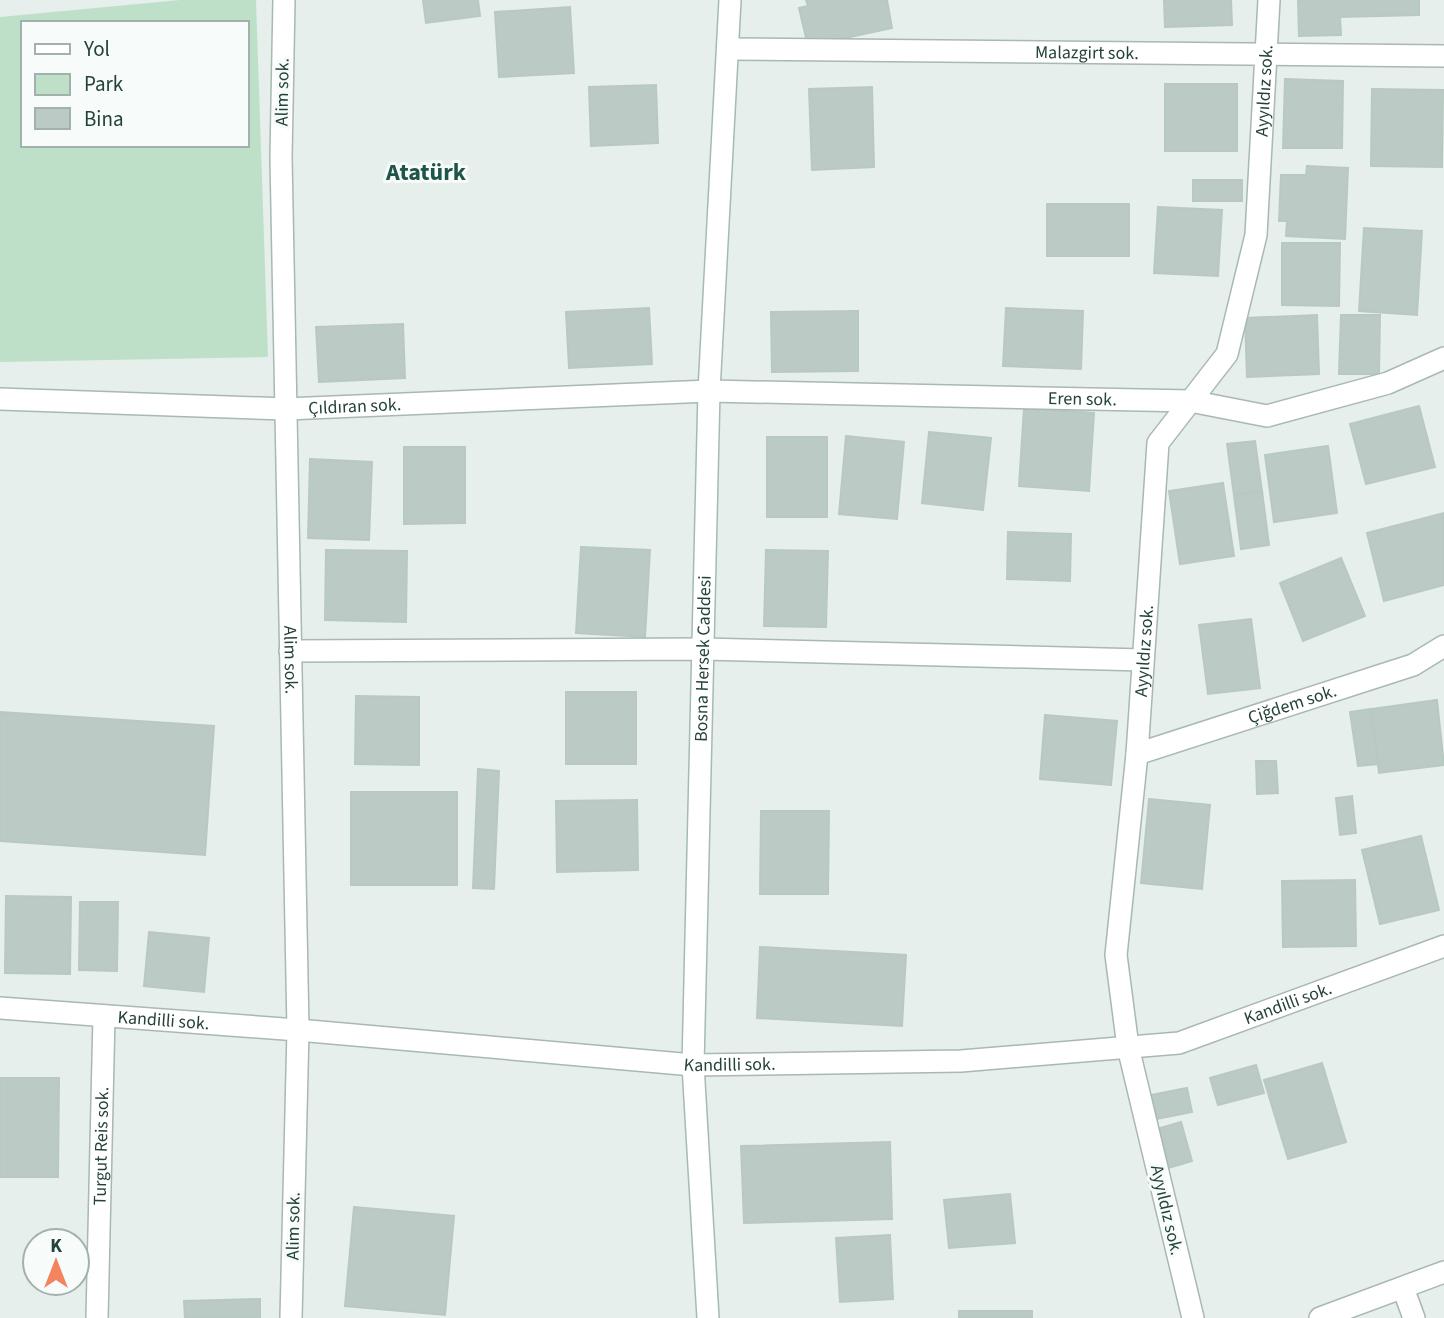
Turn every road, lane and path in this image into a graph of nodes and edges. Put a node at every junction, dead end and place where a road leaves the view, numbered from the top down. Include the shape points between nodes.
1 (284, 0) edge
2 (730, 0) edge
3 (1269, 0) edge
4 (728, 49) junction
5 (1266, 54) junction
6 (1444, 56) edge
7 (1444, 358) edge
8 (709, 391) junction
9 (0, 399) edge
10 (1190, 401) junction
11 (286, 409) junction
12 (1444, 646) edge
13 (703, 649) junction
14 (290, 651) junction
15 (1143, 660) junction
16 (1137, 754) junction
17 (1444, 946) edge
18 (0, 1008) edge
19 (104, 1016) junction
20 (298, 1030) junction
21 (1128, 1047) junction
22 (693, 1065) junction
23 (1444, 1272) edge
24 (1403, 1288) junction
25 (97, 1318) edge
26 (291, 1318) edge
27 (708, 1318) edge
28 (1193, 1318) edge
29 (1320, 1318) edge
30 (1413, 1318) edge

1 - 11 street, Alim sok. via 281,157
2 - 4 street, Bosna Hersek Caddesi
3 - 5 street, Ayyıldız sok.
4 - 5 street, Malazgirt sok.
4 - 8 street, Bosna Hersek Caddesi
5 - 6 street, Malazgirt sok.
5 - 10 street, Ayyıldız sok. via 1256,235 1227,354
7 - 10 street, Eren sok. via 1388,383 1267,416
8 - 10 street, Eren sok.
8 - 11 street, Çıldıran sok.
8 - 13 street, Bosna Hersek Caddesi
9 - 11 street, Çıldıran sok.
10 - 15 street, Ayyıldız sok. via 1158,443
11 - 14 street, Alim sok.
12 - 16 street, Çiğdem sok. via 1413,665
13 - 14 street
13 - 15 street
13 - 22 street, Bosna Hersek Caddesi
14 - 20 street, Alim sok.
15 - 16 street, Ayyıldız sok.
16 - 21 street, Ayyıldız sok. via 1116,955
17 - 21 street, Kandilli sok. via 1179,1043
18 - 19 street, Kandilli sok.
19 - 20 street, Kandilli sok.
19 - 25 street, Turgut Reis sok.
20 - 22 street, Kandilli sok.
20 - 26 street, Alim sok.
21 - 22 street, Kandilli sok. via 961,1060
21 - 28 street, Ayyıldız sok.
22 - 27 street, Bosna Hersek Caddesi
23 - 24 street
24 - 29 street
24 - 30 street

